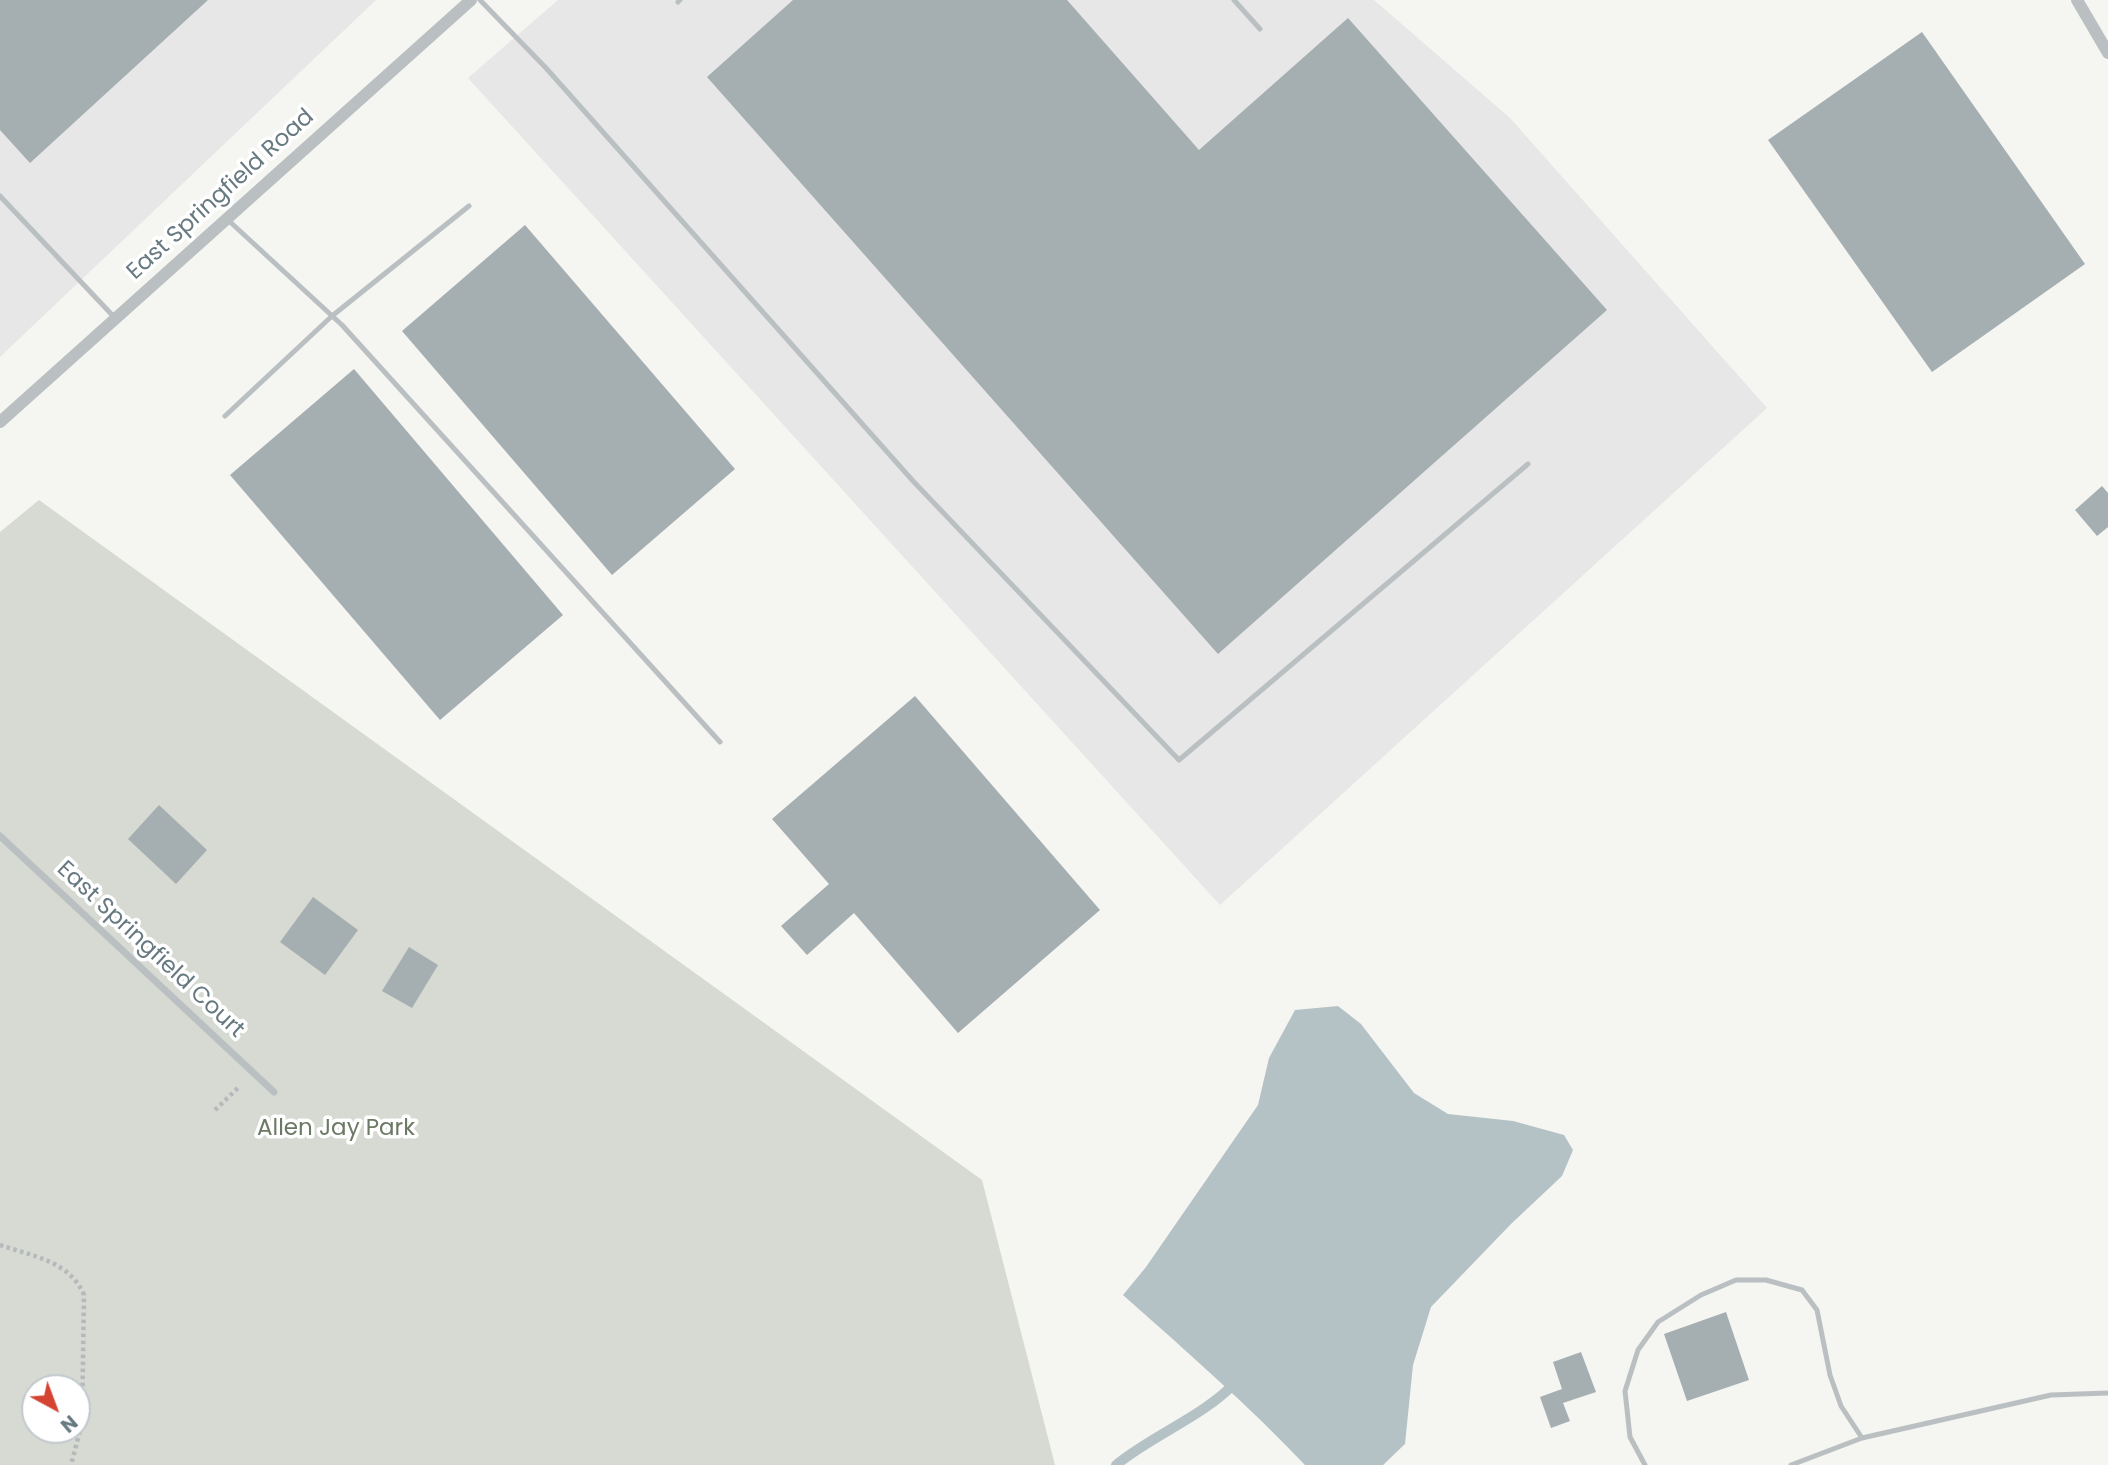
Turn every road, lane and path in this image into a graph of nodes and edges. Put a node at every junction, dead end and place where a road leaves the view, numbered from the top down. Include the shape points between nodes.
1 (471, 0) edge
2 (480, 0) edge
3 (1234, 0) edge
4 (2077, 0) edge
5 (1260, 29) dead end
6 (2108, 53) edge
7 (0, 196) edge
8 (469, 206) dead end
9 (226, 218) junction
10 (332, 316) junction
11 (115, 318) junction
12 (225, 416) dead end
13 (0, 422) edge
14 (1528, 464) dead end
15 (720, 742) dead end
16 (0, 836) edge
17 (253, 1073) junction
18 (274, 1092) dead end
19 (215, 1110) dead end
20 (0, 1245) edge
21 (2108, 1393) edge
22 (1862, 1438) junction
23 (71, 1465) edge
24 (1646, 1465) edge
25 (1791, 1465) edge

1 - 9 street, East Springfield Road
2 - 14 lane via 913,481 1179,760
3 - 5 lane
4 - 6 street
7 - 11 lane
8 - 10 lane
9 - 10 lane
9 - 11 street, East Springfield Road
10 - 12 lane
10 - 15 lane
11 - 13 street, East Springfield Road
16 - 17 street, East Springfield Court
17 - 18 street, East Springfield Court
17 - 19 path
20 - 23 path via 63,1267 79,1282 84,1295 82,1423
21 - 22 lane via 2051,1395
22 - 24 lane via 1841,1406 1817,1310 1802,1290 1766,1280 1736,1280 1658,1322 1638,1350 1625,1391 1630,1437
22 - 25 lane

